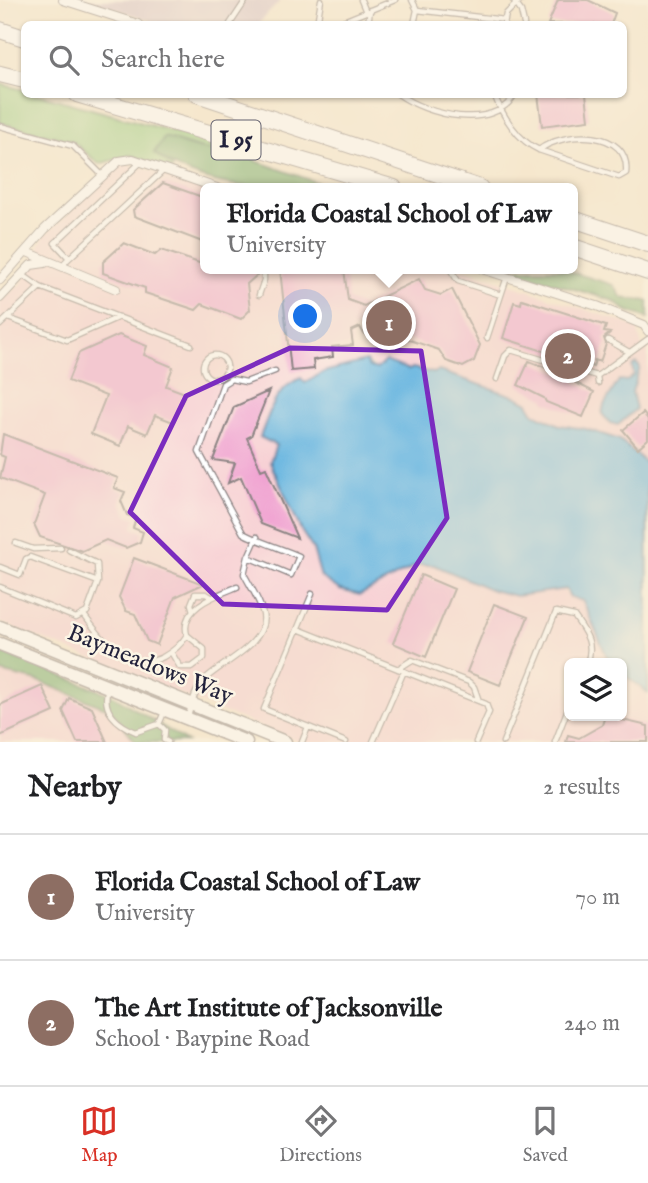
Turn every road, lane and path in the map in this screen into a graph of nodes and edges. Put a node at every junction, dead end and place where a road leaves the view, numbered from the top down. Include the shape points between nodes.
1 (64, 0) edge
2 (246, 0) edge
3 (321, 0) edge
4 (360, 0) edge
5 (395, 0) edge
6 (412, 0) edge
7 (516, 1) edge
8 (417, 10) junction
9 (368, 11) junction
10 (129, 21) edge
11 (232, 21) edge
12 (318, 21) edge
13 (343, 21) edge
14 (368, 21) edge
15 (415, 21) edge
16 (497, 21) edge
17 (504, 21) edge
18 (523, 21) edge
19 (0, 30) edge
20 (21, 37) edge
21 (0, 74) edge
22 (21, 79) edge
23 (90, 98) edge
24 (209, 98) edge
25 (404, 98) edge
26 (496, 98) edge
27 (512, 98) edge
28 (501, 111) junction
29 (0, 126) edge
30 (539, 150) junction
31 (141, 162) junction
32 (163, 171) junction
33 (102, 175) junction
34 (201, 183) edge
35 (377, 183) edge
36 (465, 183) edge
37 (578, 221) edge
38 (648, 244) edge
39 (578, 249) edge
40 (27, 252) junction
41 (69, 258) junction
42 (52, 263) junction
43 (63, 268) junction
44 (648, 272) edge
45 (264, 274) edge
46 (453, 274) edge
47 (500, 274) edge
48 (23, 275) junction
49 (507, 276) junction
50 (0, 280) edge
51 (40, 287) junction
52 (116, 289) dead end
53 (0, 293) edge
54 (259, 295) dead end
55 (501, 295) junction
56 (0, 298) edge
57 (8, 317) junction
58 (119, 317) junction
59 (0, 325) edge
60 (648, 331) edge
61 (487, 338) dead end
62 (648, 339) edge
63 (608, 340) dead end
64 (191, 345) dead end
65 (629, 352) junction
66 (275, 371) dead end
67 (597, 376) junction
68 (225, 379) junction
69 (497, 379) dead end
70 (598, 383) dead end
71 (257, 537) junction
72 (16, 543) dead end
73 (61, 548) dead end
74 (69, 550) dead end
75 (248, 556) junction
76 (0, 568) edge
77 (99, 582) junction
78 (0, 587) edge
79 (237, 587) dead end
80 (312, 594) dead end
81 (211, 597) junction
82 (193, 611) junction
83 (84, 615) junction
84 (0, 627) edge
85 (298, 629) junction
86 (187, 635) junction
87 (0, 644) edge
88 (171, 652) junction
89 (589, 658) edge
90 (398, 669) junction
91 (404, 671) junction
92 (109, 687) junction
93 (480, 702) junction
94 (192, 705) junction
95 (165, 709) junction
96 (187, 718) junction
97 (564, 721) edge
98 (159, 724) junction
99 (308, 727) junction
100 (218, 737) edge
101 (168, 742) edge
102 (246, 742) edge
103 (285, 742) edge
104 (302, 742) edge
105 (346, 742) edge
106 (373, 742) edge
107 (476, 742) edge
108 (503, 742) edge
109 (555, 742) edge

1 - 10 street
2 - 11 lane
3 - 12 lane
4 - 9 lane
5 - 9 lane
6 - 8 lane
7 - 17 lane
7 - 18 lane
8 - 15 lane
8 - 16 lane
9 - 13 lane
9 - 14 lane
19 - 20 highway
21 - 22 highway
23 - 35 highway, I 95
24 - 36 highway, I 95
25 - 28 lane via 426,109 463,115 484,117
26 - 28 lane
27 - 28 lane
28 - 30 lane via 528,146
29 - 33 lane via 73,146
30 - 30 lane via 619,177 626,173 627,163 615,145 584,135 561,138
31 - 32 street
31 - 33 street via 121,160
31 - 41 lane via 55,243
32 - 34 street
32 - 41 lane
33 - 40 street via 42,231
37 - 38 highway
39 - 44 highway
40 - 42 street
40 - 50 street
40 - 53 street via 21,270
41 - 43 lane
42 - 43 street
42 - 48 street via 35,263
43 - 52 street
45 - 54 lane
46 - 55 lane via 459,282
47 - 49 street
48 - 51 lane
48 - 56 street
49 - 55 lane
49 - 60 street via 597,306 644,325
51 - 57 lane
51 - 58 lane
55 - 61 lane
57 - 58 lane via 67,340
57 - 59 lane
58 - 64 lane
62 - 65 lane
63 - 65 lane
65 - 67 lane
66 - 68 lane via 246,382
67 - 69 lane via 513,349 505,356
67 - 70 lane
68 - 68 lane via 205,375 206,358 213,354 224,358
68 - 71 lane via 199,452 243,533
71 - 75 lane
71 - 75 lane via 299,556 291,575
72 - 73 lane via 33,549
74 - 77 lane via 97,564
75 - 94 lane via 244,574 262,610 262,626 251,643 204,681
76 - 77 lane via 20,576 30,557
77 - 83 lane
78 - 83 lane via 76,618
79 - 81 lane
80 - 85 lane
81 - 82 lane
81 - 82 lane via 195,594
82 - 86 lane via 186,620
83 - 88 lane via 117,653 133,661 147,663
84 - 94 street, Baymeadows Way
85 - 90 lane
85 - 99 lane via 264,709
86 - 88 lane
86 - 88 lane via 204,649 204,659 192,667 180,667
87 - 92 street, Baymeadows Way
89 - 108 lane via 589,640 574,615 556,612
90 - 91 lane
90 - 93 lane via 412,660 468,682
91 - 93 lane
91 - 106 lane
92 - 95 street, Baymeadows Way
92 - 98 lane via 105,702 119,725 136,732
93 - 107 lane via 489,710
94 - 96 lane
94 - 103 street, Baymeadows Way
95 - 96 street, Baymeadows Way
95 - 98 lane
96 - 100 street, Baymeadows Way
97 - 109 lane
98 - 101 lane
99 - 104 lane
99 - 105 lane
100 - 102 street, Baymeadows Way

